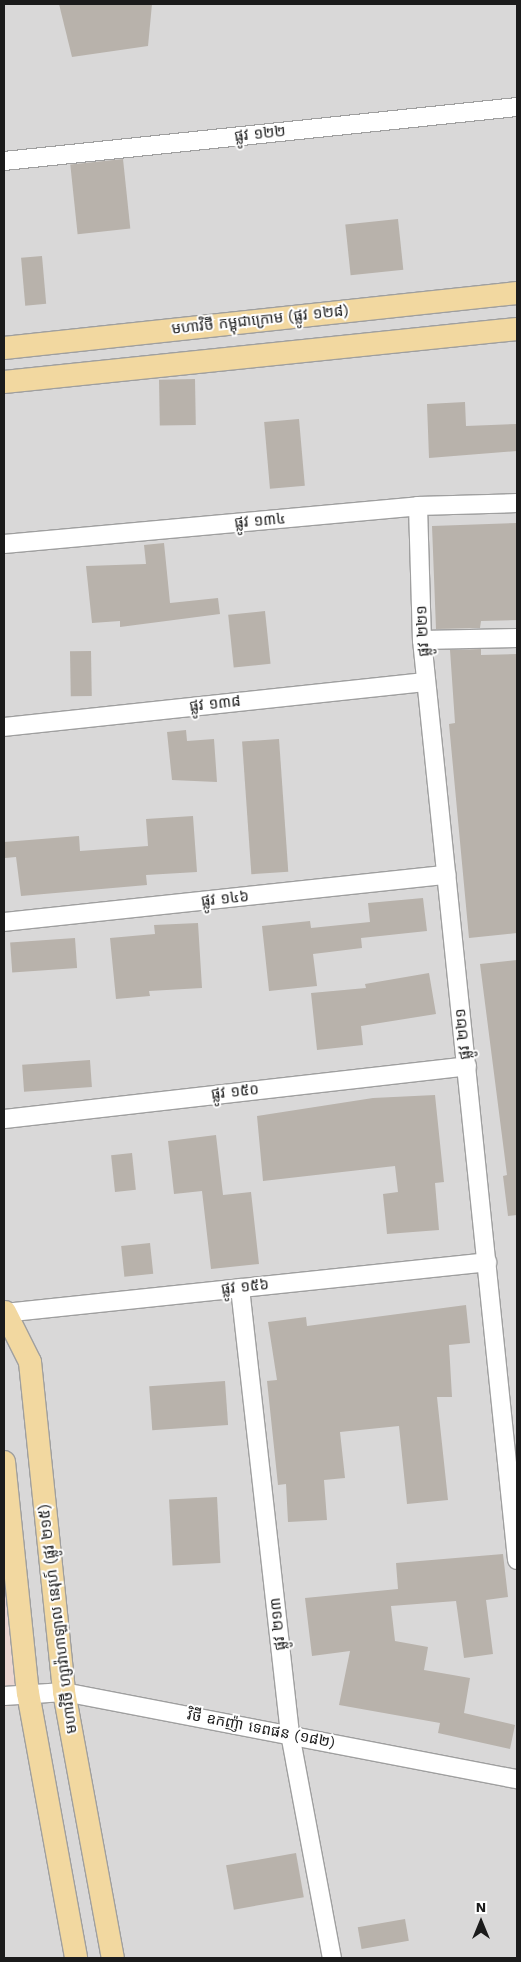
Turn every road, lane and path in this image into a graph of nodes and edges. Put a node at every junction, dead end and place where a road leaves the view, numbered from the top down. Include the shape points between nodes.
1 (517, 107) edge
2 (4, 161) edge
3 (517, 293) edge
4 (400, 305) junction
5 (517, 329) edge
6 (404, 340) junction
7 (4, 348) edge
8 (4, 382) edge
9 (517, 503) edge
10 (418, 506) junction
11 (4, 544) edge
12 (517, 638) edge
13 (422, 640) junction
14 (426, 682) junction
15 (4, 727) edge
16 (447, 875) junction
17 (4, 922) edge
18 (467, 1066) junction
19 (4, 1119) edge
20 (487, 1262) junction
21 (240, 1288) junction
22 (4, 1312) edge
23 (4, 1462) edge
24 (513, 1481) edge
25 (517, 1560) edge
26 (64, 1692) junction
27 (28, 1693) junction
28 (4, 1696) edge
29 (290, 1734) junction
30 (517, 1779) edge
31 (76, 1958) edge
32 (113, 1958) edge
33 (332, 1958) edge

1 - 2 street, ផ្លូវ ១២២
3 - 4 main road, មហាវិថី កម្ពុជាក្រោម (ផ្លូវ ១២៨)
4 - 6 main road
4 - 7 main road, មហាវិថី កម្ពុជាក្រោម (ផ្លូវ ១២៨)
5 - 6 main road
6 - 8 main road
9 - 10 street, ផ្លូវ ១៣៤
10 - 11 street, ផ្លូវ ១៣៤
10 - 13 street, ផ្លូវ ២២១
12 - 13 street
13 - 14 street, ផ្លូវ ២២១
14 - 15 street, ផ្លូវ ១៣៨
14 - 16 street, ផ្លូវ ២២១
16 - 17 street, ផ្លូវ ១៤៦
16 - 18 street, ផ្លូវ ២២១
18 - 19 street, ផ្លូវ ១៥០
18 - 20 street, ផ្លូវ ២២១
20 - 21 street, ផ្លូវ ១៥៦
20 - 24 street, ផ្លូវ ២២១
21 - 22 street, ផ្លូវ ១៥៦
21 - 29 street, ផ្លូវ ២១៣
22 - 26 main road, មហាវិថី ហ្សាវ៉ាហាឡាល នេរុហ៍ (ផ្លូវ ២១៥) via 30,1362
23 - 27 main road
24 - 25 street, ផ្លូវ ២២១
26 - 27 street, វិថី ឧកញ៉ា ទេពផន (១៨២)
26 - 29 street, វិថី ឧកញ៉ា ទេពផន (១៨២)
26 - 32 main road, មហាវិថី ហ្សាវ៉ាហាឡាល នេរុហ៍ (ផ្លូវ ២១៥)
27 - 28 street, វិថី ឧកញ៉ា ទេពផន (១៨២)
27 - 31 main road
29 - 30 street, វិថី ឧកញ៉ា ទេពផន (១៨២)
29 - 33 street, ផ្លូវ ២១៣

